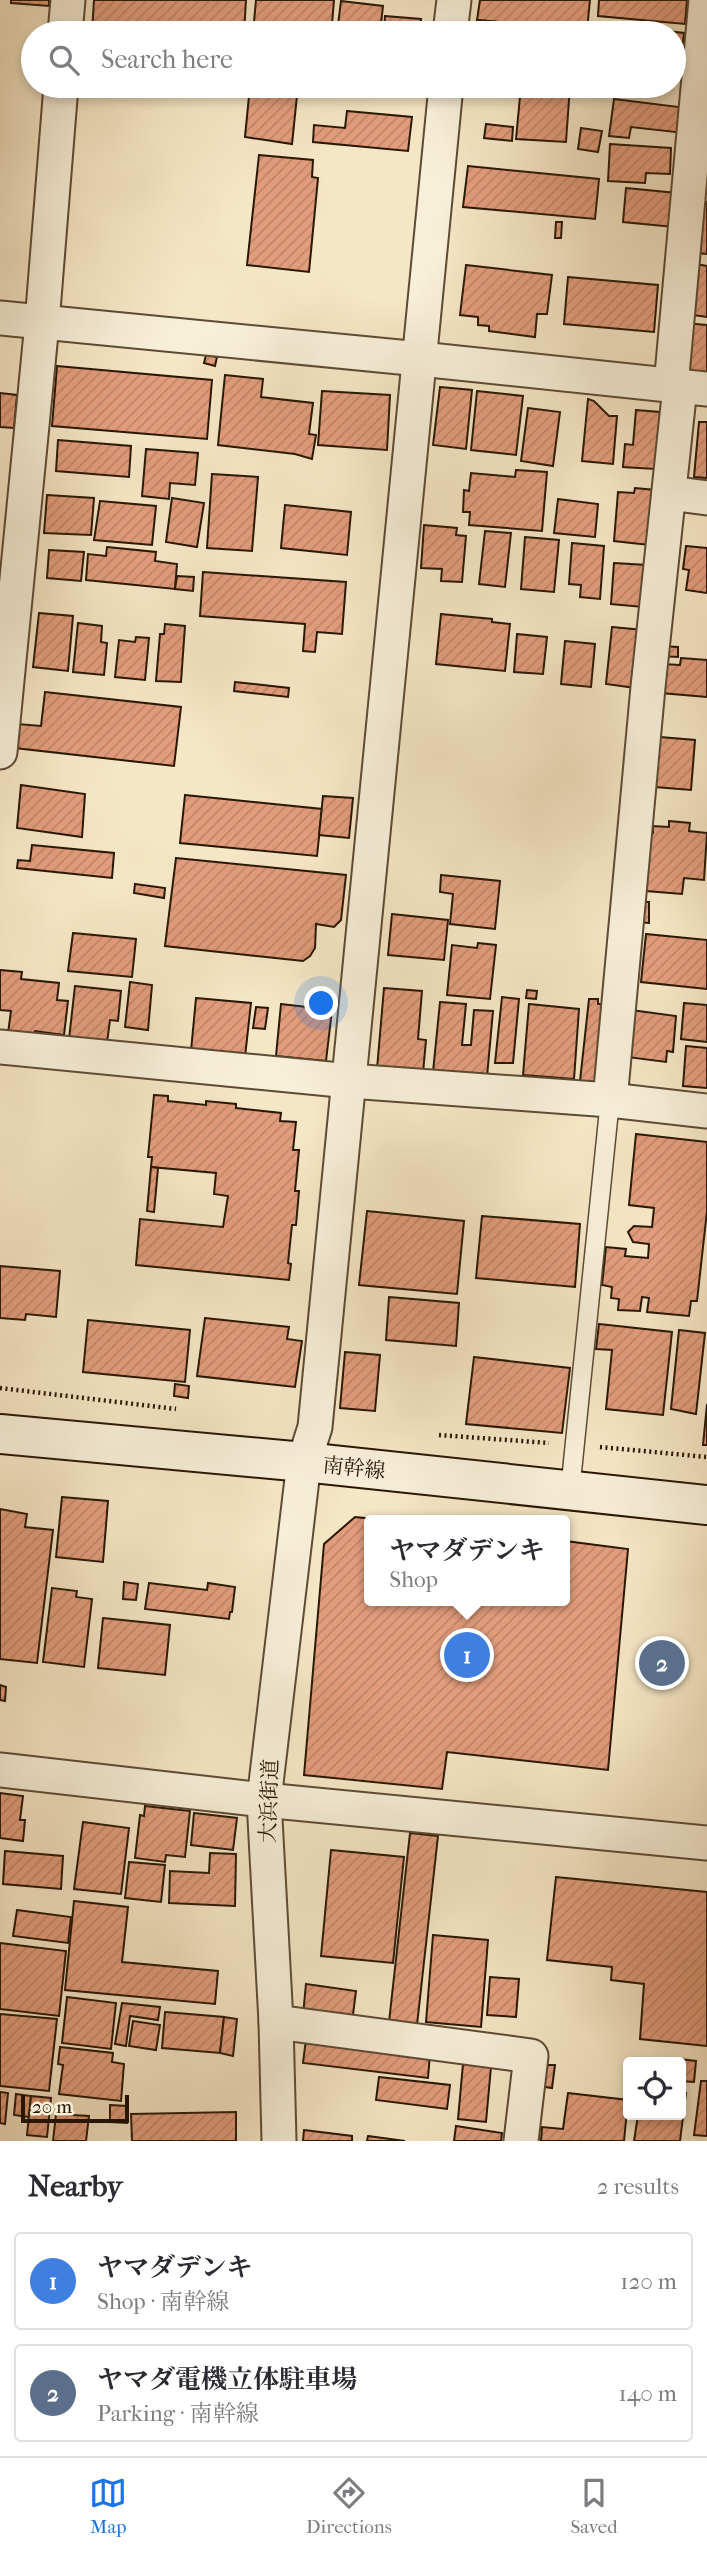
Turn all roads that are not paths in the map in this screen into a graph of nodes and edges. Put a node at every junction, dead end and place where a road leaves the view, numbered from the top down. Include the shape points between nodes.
1 (68, 0) edge
2 (454, 0) edge
3 (706, 20) edge
4 (66, 21) edge
5 (451, 21) edge
6 (60, 98) edge
7 (445, 98) edge
8 (0, 318) edge
9 (42, 323) junction
10 (420, 359) junction
11 (686, 387) edge
12 (669, 494) junction
13 (707, 498) edge
14 (1, 737) edge
15 (0, 1046) edge
16 (350, 1080) junction
17 (610, 1100) junction
18 (707, 1111) edge
19 (0, 1434) edge
20 (304, 1462) junction
21 (570, 1492) junction
22 (707, 1505) edge
23 (0, 1770) edge
24 (264, 1801) junction
25 (707, 1843) edge
26 (276, 2022) junction
27 (279, 2141) edge
28 (521, 2141) edge

1 - 4 street
2 - 5 street
3 - 11 street
6 - 9 street
7 - 10 street, 大浜街道
8 - 9 street
9 - 10 street
9 - 14 street
10 - 11 street
10 - 16 street, 大浜街道
11 - 12 street
12 - 13 street
12 - 17 street
15 - 16 street
16 - 17 street
16 - 20 street, 大浜街道 via 315,1427
17 - 18 street
17 - 21 lane
19 - 20 main road, 南幹線
20 - 21 main road, 南幹線
20 - 24 street, 大浜街道
21 - 22 main road, 南幹線
23 - 24 street
24 - 25 street
24 - 26 street, 大浜街道
26 - 27 street, 大浜街道
26 - 28 street via 531,2056

